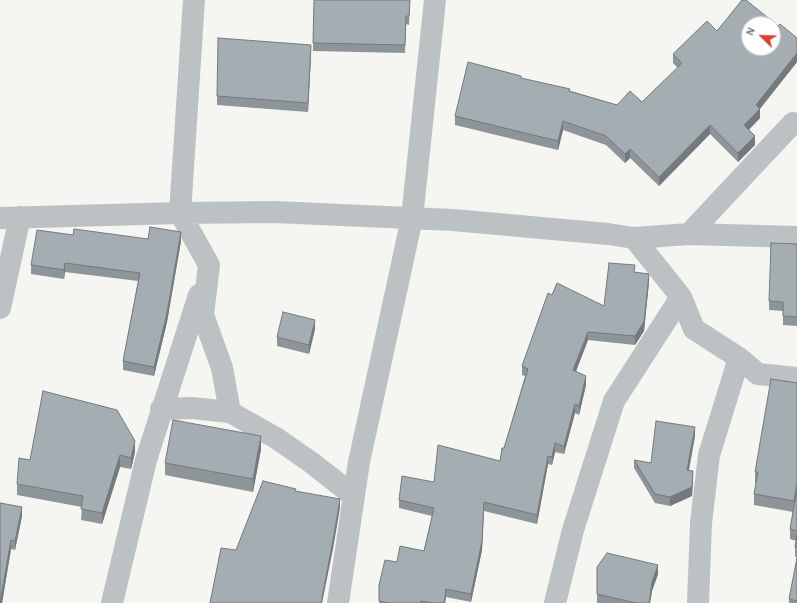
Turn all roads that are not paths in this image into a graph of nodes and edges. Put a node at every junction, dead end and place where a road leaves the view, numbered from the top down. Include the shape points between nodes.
1 (194, 0) edge
2 (435, 0) edge
3 (793, 123) dead end
4 (180, 213) junction
5 (10, 217) edge
6 (412, 218) junction
7 (689, 234) junction
8 (797, 237) edge
9 (634, 238) junction
10 (209, 265) junction
11 (681, 297) junction
12 (0, 308) edge
13 (739, 358) junction
14 (797, 378) edge
15 (161, 409) junction
16 (230, 412) junction
17 (354, 496) junction
18 (112, 603) edge
19 (338, 603) edge
20 (555, 603) edge
21 (698, 603) edge

1 - 4 street
2 - 6 street
3 - 7 street
4 - 5 street
4 - 6 street via 275,212
4 - 10 street
5 - 12 street
6 - 9 street via 461,220
6 - 17 street via 359,462
7 - 8 street
7 - 9 street
9 - 11 street
10 - 15 street
10 - 16 street via 203,315 222,368
11 - 13 street via 694,329
11 - 20 street via 614,401 573,530
13 - 14 street via 758,374
13 - 21 street via 709,454 701,524
15 - 16 street via 192,408
15 - 18 street via 146,460
16 - 17 street via 276,438
17 - 19 street

